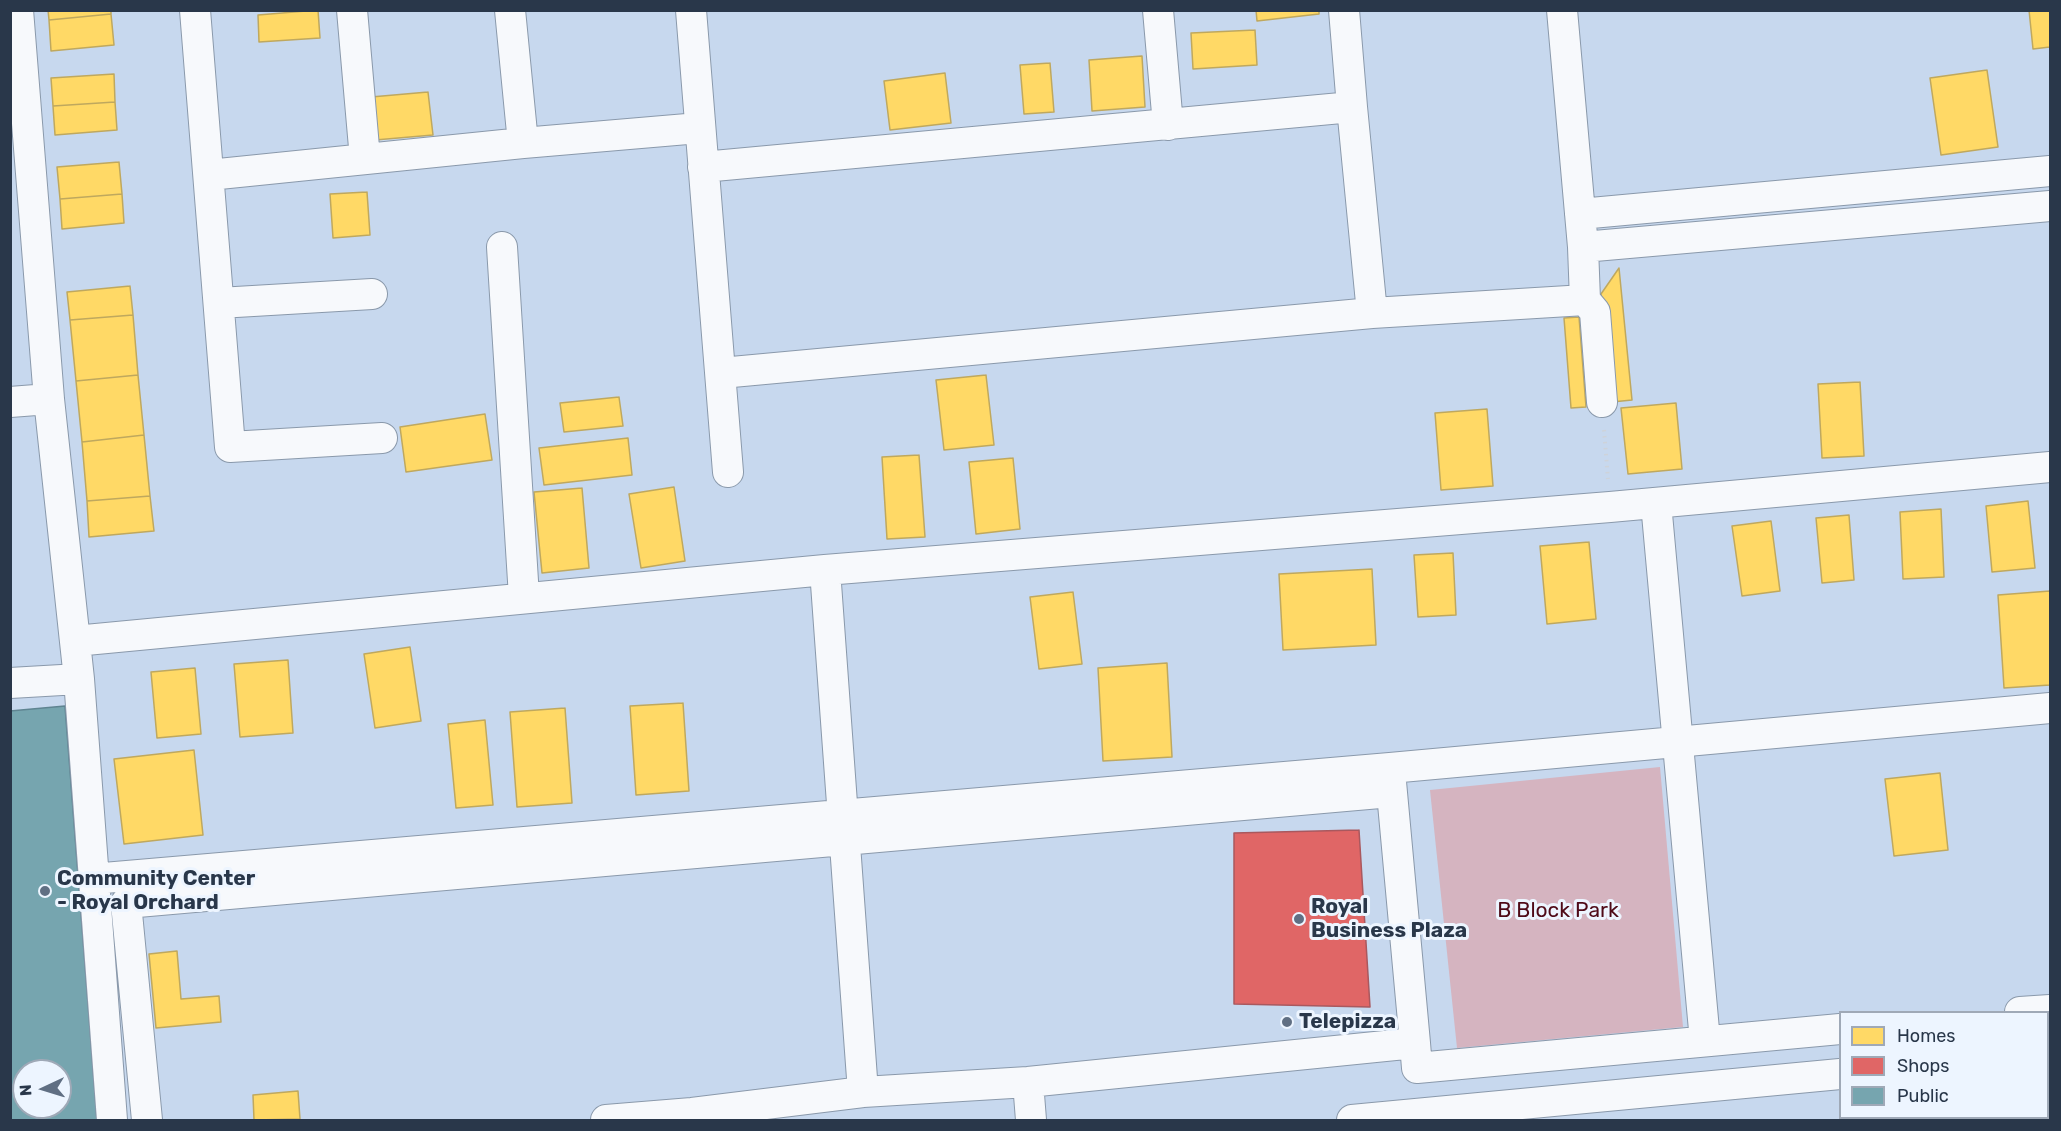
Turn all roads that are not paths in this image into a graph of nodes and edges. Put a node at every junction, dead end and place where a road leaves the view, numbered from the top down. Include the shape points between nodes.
1 (18, 10) edge
2 (195, 10) edge
3 (352, 10) edge
4 (510, 10) edge
5 (691, 10) edge
6 (1158, 10) edge
7 (1344, 10) edge
8 (1562, 10) edge
9 (1352, 107) junction
10 (1168, 124) junction
11 (699, 128) junction
12 (523, 143) junction
13 (365, 159) junction
14 (703, 167) junction
15 (2050, 171) edge
16 (209, 175) junction
17 (2050, 206) edge
18 (1580, 214) junction
19 (502, 247) dead end
20 (1583, 247) junction
21 (372, 294) dead end
22 (1586, 300) junction
23 (219, 303) junction
24 (1372, 313) junction
25 (721, 373) junction
26 (49, 399) junction
27 (10, 402) edge
28 (1602, 402) road end
29 (382, 438) dead end
30 (2050, 467) edge
31 (729, 472) dead end
32 (1656, 503) junction
33 (825, 570) junction
34 (524, 597) junction
35 (75, 641) junction
36 (79, 679) junction
37 (10, 683) edge
38 (2050, 708) edge
39 (1678, 743) junction
40 (1390, 780) junction
41 (845, 826) junction
42 (92, 879) junction
43 (126, 903) junction
44 (2050, 1010) edge
45 (2035, 1011) edge
46 (1839, 1029) edge
47 (1705, 1041) junction
48 (1415, 1043) junction
49 (1839, 1074) edge
50 (1028, 1082) junction
51 (863, 1092) junction
52 (1561, 1111) edge
53 (691, 1117) edge
54 (2035, 1119) edge
55 (112, 1120) edge
56 (147, 1120) edge
57 (606, 1120) edge
58 (1031, 1120) edge
59 (1352, 1120) edge
60 (2020, 1120) edge

1 - 26 street
2 - 16 street
3 - 13 street
4 - 12 street
5 - 11 street
6 - 10 street
7 - 9 street
8 - 18 street
9 - 10 street
9 - 24 street
10 - 14 street
11 - 12 street
11 - 14 street
12 - 13 street
13 - 16 street
14 - 25 street
15 - 18 street
16 - 23 street
17 - 20 street
18 - 20 street
19 - 34 street
20 - 22 street
21 - 23 street
22 - 24 street
22 - 28 street via 1595,312
23 - 29 street via 230,447
24 - 25 street
25 - 31 street
26 - 27 street
26 - 35 street
30 - 32 street
32 - 33 street
32 - 39 street
33 - 34 street
33 - 41 street
34 - 35 street
35 - 36 street
36 - 37 street
36 - 42 street
38 - 39 street
39 - 40 street
39 - 47 street
40 - 41 street
40 - 48 street
41 - 42 street
41 - 43 street
41 - 51 street
42 - 43 street
42 - 55 street
43 - 56 street
44 - 45 street
46 - 47 street
47 - 48 street via 1417,1068
48 - 50 street
49 - 52 street
50 - 51 street
50 - 58 street
51 - 53 street
52 - 59 street
53 - 57 street
54 - 60 street

